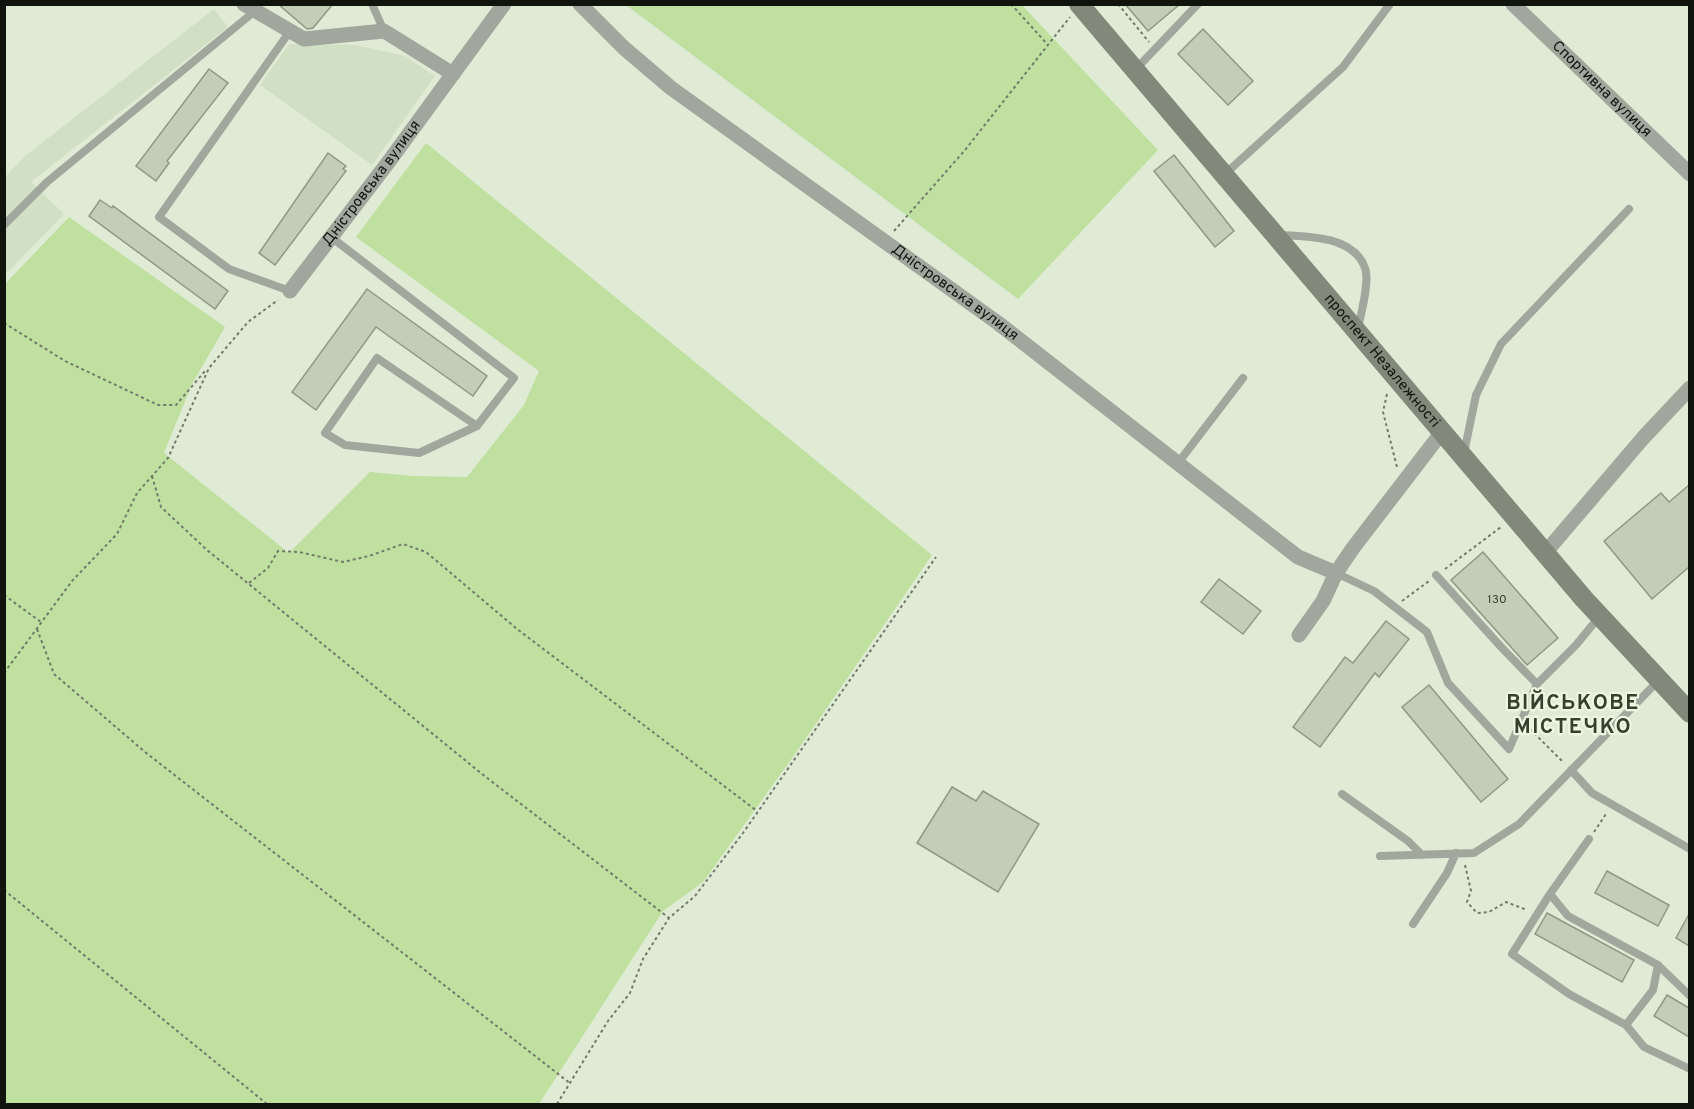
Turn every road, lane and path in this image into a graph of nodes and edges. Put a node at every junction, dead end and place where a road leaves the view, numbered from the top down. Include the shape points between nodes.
1 (372, 4) edge
2 (504, 4) edge
3 (580, 4) edge
4 (1011, 4) edge
5 (1118, 4) edge
6 (1198, 4) edge
7 (1390, 4) edge
8 (1513, 4) edge
9 (249, 8) edge
10 (1076, 9) edge
11 (290, 31) junction
12 (384, 31) junction
13 (1048, 45) junction
14 (1154, 49) junction
15 (1135, 70) junction
16 (453, 74) junction
17 (1689, 174) edge
18 (1224, 175) junction
19 (1629, 209) dead end
20 (4, 225) edge
21 (1274, 234) junction
22 (331, 237) junction
23 (885, 242) junction
24 (290, 291) junction
25 (4, 323) edge
26 (1357, 332) junction
27 (208, 368) junction
28 (1243, 378) dead end
29 (1689, 388) edge
30 (1388, 390) dead end
31 (477, 426) junction
32 (1442, 432) junction
33 (1463, 457) junction
34 (1178, 463) junction
35 (152, 476) junction
36 (1401, 484) junction
37 (1503, 526) dead end
38 (1545, 553) junction
39 (936, 557) dead end
40 (1336, 573) junction
41 (1436, 575) junction
42 (249, 583) junction
43 (4, 595) edge
44 (1395, 606) junction
45 (1599, 617) junction
46 (42, 622) junction
47 (37, 629) junction
48 (1299, 635) dead end
49 (4, 673) edge
50 (1659, 681) junction
51 (1537, 684) junction
52 (1689, 713) edge
53 (1521, 721) junction
54 (1572, 770) junction
55 (1342, 794) dead end
56 (1613, 805) junction
57 (758, 812) junction
58 (1589, 839) joint
59 (1689, 849) edge
60 (1460, 853) junction
61 (1422, 855) junction
62 (1380, 856) dead end
63 (4, 890) edge
64 (1550, 894) junction
65 (1537, 914) junction
66 (669, 918) junction
67 (1413, 924) dead end
68 (1658, 966) junction
69 (1689, 996) edge
70 (1626, 1025) junction
71 (1689, 1069) edge
72 (571, 1084) junction
73 (267, 1104) edge
74 (557, 1104) edge

1 - 12 lane
2 - 16 street, Дністровська вулиця
3 - 23 street, Дністровська вулиця via 671,88
4 - 13 path
5 - 14 path
6 - 14 lane
7 - 18 lane via 1343,67
8 - 17 street, Спортивна вулиця
9 - 11 street
9 - 20 lane via 47,182
10 - 13 path
10 - 15 main road, проспект Незалежності
11 - 12 street via 304,39
11 - 24 lane via 159,217 229,269
12 - 16 street
13 - 23 path
14 - 15 lane
15 - 18 main road, проспект Незалежності
16 - 22 street, Дністровська вулиця
18 - 21 main road, проспект Незалежності
19 - 33 lane via 1501,344 1476,396
21 - 26 main road, проспект Незалежності
21 - 26 lane via 1318,238 1355,252 1366,269
22 - 24 street, Дністровська вулиця
22 - 31 lane via 514,378
23 - 34 street, Дністровська вулиця via 998,323
24 - 27 path via 248,322
25 - 27 path via 65,361 158,405 176,405
26 - 32 main road, проспект Незалежності
27 - 35 path via 168,458
28 - 34 lane
29 - 38 street
30 - 36 path via 1383,412
31 - 31 lane via 419,453 345,445 325,433 377,358
32 - 33 main road, проспект Незалежності
32 - 36 street
33 - 38 main road, проспект Незалежності
34 - 40 street, Дністровська вулиця via 1298,557
35 - 42 path via 161,507
35 - 46 path via 137,493 117,534 72,581
36 - 40 street
37 - 41 path
38 - 45 main road, проспект Незалежності
39 - 57 path
40 - 44 lane
40 - 48 street via 1323,601
41 - 44 path
41 - 51 lane
42 - 57 path via 268,568 278,551 343,562 403,544 426,552 517,629
42 - 66 path via 482,774
43 - 46 path
44 - 53 lane via 1427,632 1448,683 1509,749
45 - 50 main road, проспект Незалежності
45 - 51 lane
46 - 47 path
47 - 49 path
47 - 72 path via 54,674 145,752
50 - 52 main road, проспект Незалежності
50 - 54 lane
51 - 53 lane
53 - 54 path
54 - 56 lane via 1592,793
54 - 60 lane via 1519,824 1474,853
55 - 61 lane
56 - 58 path
56 - 59 lane
57 - 66 path via 695,896
58 - 64 lane
60 - 61 lane
60 - 65 path via 1471,891 1467,902 1477,913 1489,912 1506,902
60 - 67 lane
61 - 62 lane
63 - 73 path
64 - 65 lane
64 - 68 lane via 1568,916
65 - 70 lane via 1512,954 1569,994
66 - 72 path via 643,959 630,993 608,1021
68 - 69 lane
68 - 70 lane via 1653,990
70 - 71 lane via 1644,1047
72 - 74 path

